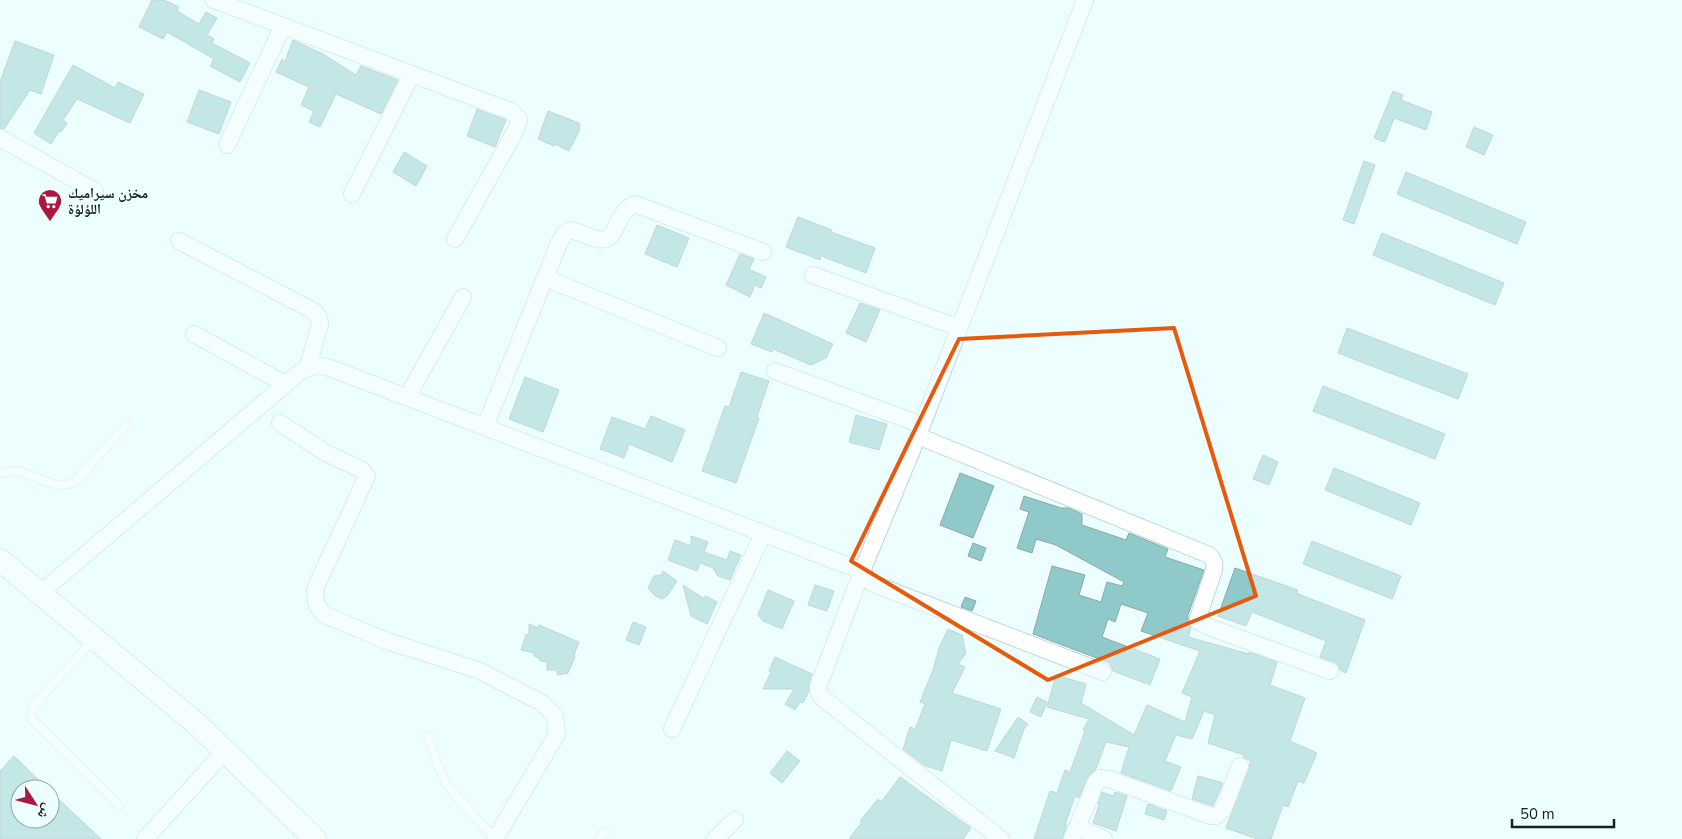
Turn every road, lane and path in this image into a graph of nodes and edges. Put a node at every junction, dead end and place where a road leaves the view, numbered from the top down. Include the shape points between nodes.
1 (214, 0) edge
2 (1085, 0) edge
3 (283, 26) junction
4 (412, 74) junction
5 (0, 138) edge
6 (227, 145) dead end
7 (95, 191) dead end
8 (352, 194) dead end
9 (456, 239) dead end
10 (179, 242) dead end
11 (763, 252) dead end
12 (813, 275) dead end
13 (545, 278) junction
14 (463, 298) dead end
15 (959, 328) junction
16 (194, 334) dead end
17 (718, 348) dead end
18 (308, 367) junction
19 (775, 371) dead end
20 (286, 384) junction
21 (407, 397) junction
22 (280, 423) dead end
23 (127, 424) dead end
24 (485, 427) junction
25 (920, 430) junction
26 (0, 473) edge
27 (763, 534) junction
28 (0, 560) edge
29 (862, 571) junction
30 (39, 594) junction
31 (94, 639) junction
32 (1330, 671) dead end
33 (1103, 672) dead end
34 (672, 729) dead end
35 (428, 736) dead end
36 (225, 751) junction
37 (1240, 766) dead end
38 (119, 805) dead end
39 (735, 820) dead end
40 (605, 830) dead end
41 (1075, 833) edge
42 (145, 839) edge
43 (315, 839) edge
44 (495, 839) edge
45 (599, 839) edge
46 (715, 839) edge
47 (1001, 839) edge
48 (1104, 839) edge

1 - 3 street
2 - 15 street
3 - 4 street
3 - 6 street
4 - 8 street
4 - 9 street via 511,112 519,119
5 - 7 street
10 - 18 street via 317,314 320,324
11 - 13 street via 635,204 622,214 612,235 605,240 576,230 564,234
12 - 15 street
13 - 17 street
13 - 24 street
14 - 21 street
15 - 25 street
16 - 20 street
18 - 20 street
18 - 21 street via 330,368
19 - 25 street
20 - 30 street
21 - 24 street
22 - 44 street via 326,453 362,470 367,476 315,589 314,600 319,610 386,641 478,670 542,703 555,716 557,734
23 - 26 lane via 70,485 47,482 16,471
24 - 27 street
25 - 29 street
25 - 32 street via 1209,555 1215,563 1214,570 1198,622
27 - 29 street
27 - 34 street
28 - 30 main road
29 - 33 street via 869,582
29 - 47 street via 818,686 820,696
30 - 31 main road
31 - 36 main road
31 - 38 lane via 38,701 30,718
35 - 44 lane via 446,784
36 - 42 street
36 - 43 main road
37 - 41 street via 1222,810 1216,816 1100,778
39 - 46 street
40 - 45 lane
41 - 48 street

